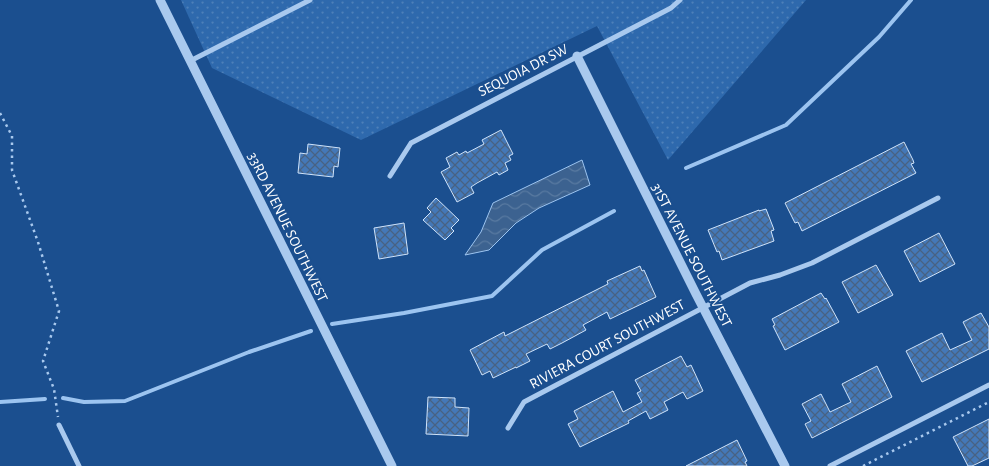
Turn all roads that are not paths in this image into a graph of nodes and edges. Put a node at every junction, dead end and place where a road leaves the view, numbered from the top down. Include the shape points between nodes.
1 (160, 0) edge
2 (310, 0) edge
3 (680, 0) edge
4 (577, 56) junction
5 (190, 61) junction
6 (390, 176) dead end
7 (938, 198) dead end
8 (703, 308) junction
9 (989, 385) edge
10 (59, 425) road end
11 (508, 428) dead end
12 (79, 466) edge
13 (392, 466) edge
14 (785, 466) edge
15 (830, 466) edge

1 - 5 street, 33RD AVENUE SOUTHWEST
2 - 5 street
3 - 4 street, SEQUOIA DR SW
4 - 6 street, SEQUOIA DR SW via 411,142
4 - 8 street, 31ST AVENUE SOUTHWEST
5 - 13 street, 33RD AVENUE SOUTHWEST
7 - 8 street, RIVIERA COURT SOUTHWEST via 812,263 750,283
8 - 11 street, RIVIERA COURT SOUTHWEST via 524,402
8 - 14 street, 31ST AVENUE SOUTHWEST
9 - 15 street
10 - 12 street

